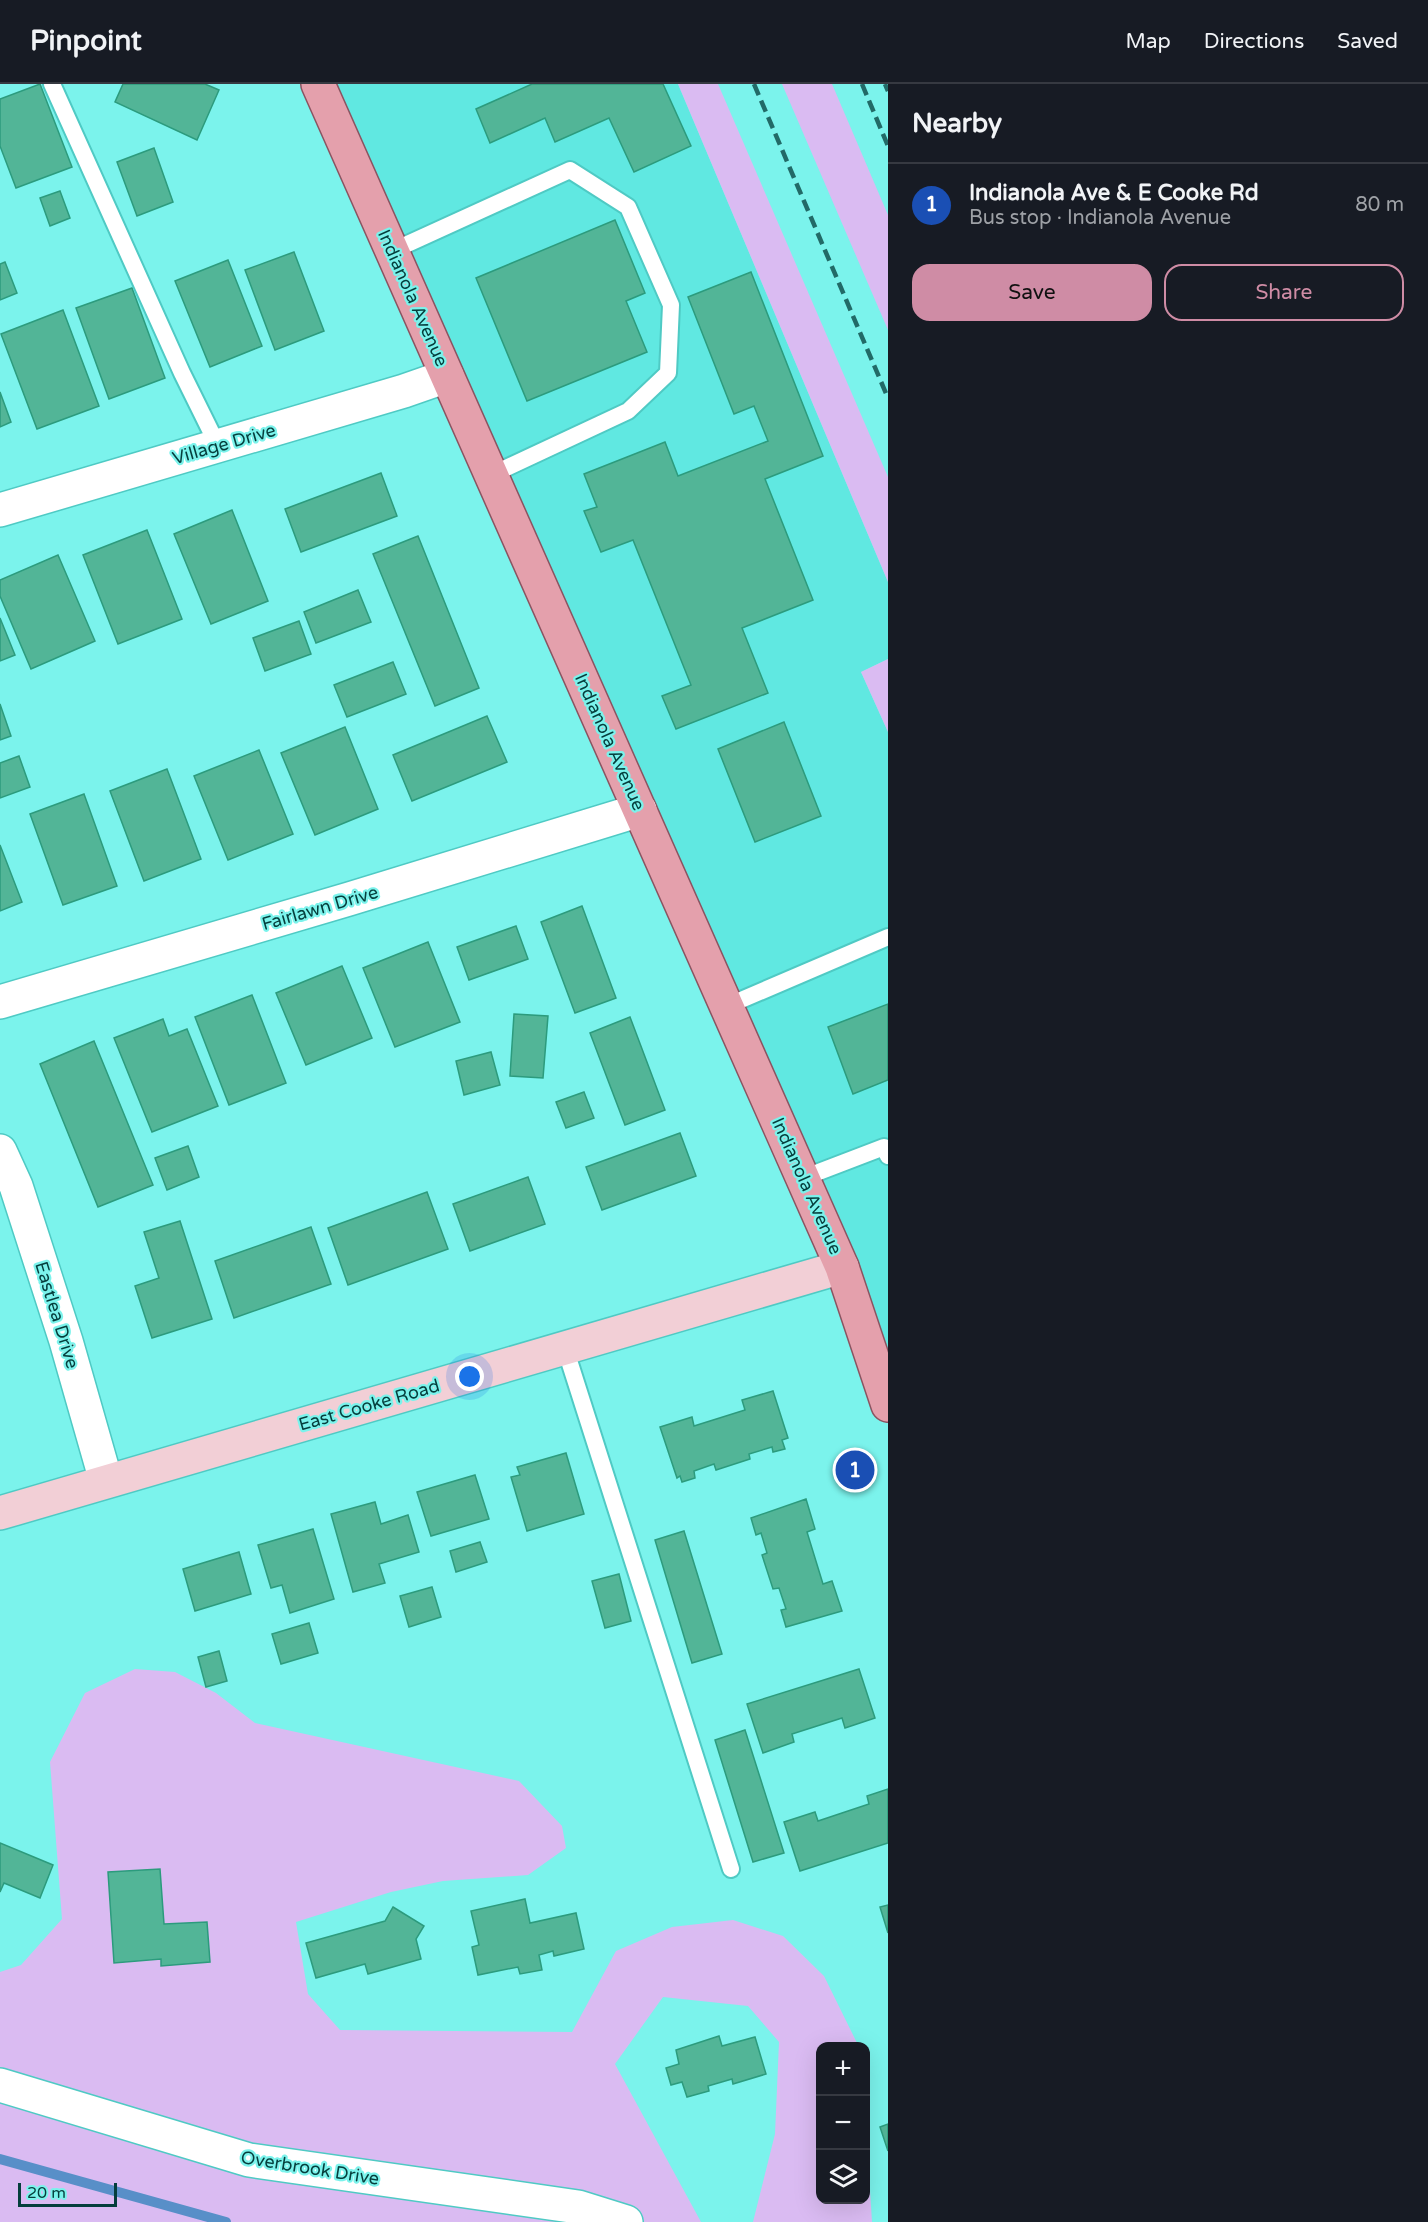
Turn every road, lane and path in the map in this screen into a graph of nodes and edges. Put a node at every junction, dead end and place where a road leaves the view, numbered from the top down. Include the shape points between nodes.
1 (52, 84) edge
2 (318, 84) edge
3 (392, 251) junction
4 (447, 376) junction
5 (218, 446) junction
6 (491, 475) junction
7 (0, 510) edge
8 (640, 810) junction
9 (888, 937) edge
10 (0, 1002) edge
11 (727, 1006) junction
12 (0, 1151) edge
13 (888, 1156) edge
14 (803, 1178) junction
15 (842, 1267) junction
16 (565, 1348) junction
17 (888, 1405) edge
18 (106, 1481) junction
19 (0, 1513) edge
20 (731, 1869) dead end
21 (0, 2085) edge
22 (626, 2222) edge

1 - 5 lane
2 - 3 main road, Indianola Avenue
3 - 4 main road, Indianola Avenue
3 - 6 lane via 570,170 628,207 670,305 668,373 628,411
4 - 5 street, Village Drive
4 - 6 main road, Indianola Avenue
5 - 7 street, Village Drive
6 - 8 main road, Indianola Avenue
8 - 10 street, Fairlawn Drive
8 - 11 main road, Indianola Avenue
9 - 11 lane
11 - 14 main road, Indianola Avenue
12 - 18 street, Eastlea Drive via 16,1186
13 - 14 lane via 884,1147
14 - 15 main road, Indianola Avenue
15 - 16 main road, East Cooke Road
15 - 17 main road, Indianola Avenue
16 - 18 main road, East Cooke Road
16 - 20 lane
18 - 19 main road, East Cooke Road
21 - 22 street, Overbrook Drive via 249,2160 578,2207

